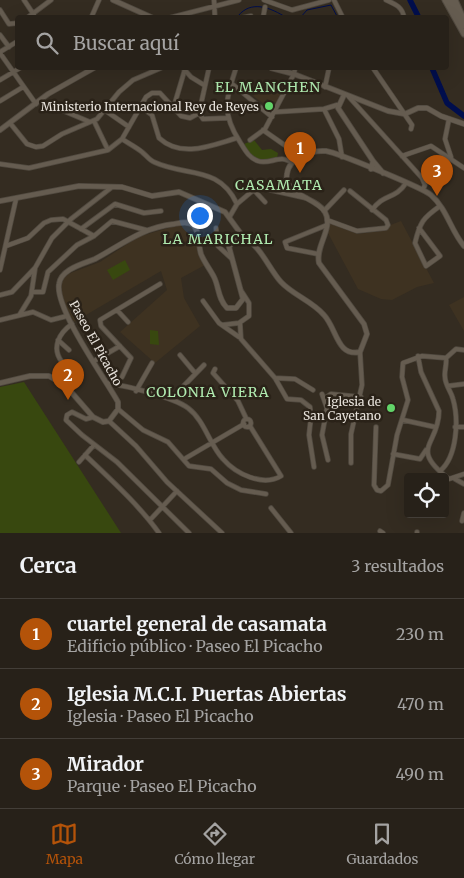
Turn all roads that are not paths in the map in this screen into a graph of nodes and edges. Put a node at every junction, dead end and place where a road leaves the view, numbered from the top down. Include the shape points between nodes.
1 (24, 0) edge
2 (51, 0) edge
3 (99, 0) edge
4 (113, 0) edge
5 (214, 0) edge
6 (238, 0) edge
7 (264, 0) edge
8 (329, 0) edge
9 (334, 0) edge
10 (386, 0) edge
11 (446, 0) edge
12 (450, 0) edge
13 (455, 0) edge
14 (215, 6) junction
15 (265, 7) dead end
16 (0, 10) edge
17 (33, 15) edge
18 (35, 15) edge
19 (92, 15) edge
20 (146, 15) edge
21 (179, 15) edge
22 (215, 15) edge
23 (264, 15) edge
24 (341, 15) edge
25 (403, 15) edge
26 (464, 20) edge
27 (15, 24) edge
28 (464, 28) edge
29 (464, 34) edge
30 (0, 35) edge
31 (15, 43) edge
32 (9, 46) junction
33 (0, 53) edge
34 (16, 70) edge
35 (91, 70) edge
36 (157, 70) edge
37 (183, 70) edge
38 (186, 70) edge
39 (208, 70) edge
40 (235, 70) edge
41 (279, 70) edge
42 (295, 70) edge
43 (329, 70) edge
44 (373, 70) edge
45 (13, 72) junction
46 (294, 74) junction
47 (0, 80) edge
48 (231, 83) junction
49 (204, 85) junction
50 (23, 87) junction
51 (325, 87) junction
52 (344, 95) junction
53 (350, 97) junction
54 (0, 102) edge
55 (38, 103) junction
56 (337, 105) junction
57 (174, 106) junction
58 (141, 107) junction
59 (324, 110) junction
60 (106, 111) junction
61 (275, 112) junction
62 (198, 113) junction
63 (405, 114) junction
64 (272, 116) junction
65 (227, 118) junction
66 (449, 120) junction
67 (92, 122) junction
68 (10, 123) junction
69 (464, 124) edge
70 (129, 127) junction
71 (411, 129) dead end
72 (0, 130) edge
73 (263, 130) junction
74 (237, 138) junction
75 (122, 139) junction
76 (250, 140) dead end
77 (108, 150) junction
78 (293, 151) dead end
79 (342, 156) junction
80 (402, 156) junction
81 (452, 159) junction
82 (373, 161) junction
83 (293, 162) junction
84 (0, 164) edge
85 (371, 168) junction
86 (464, 168) edge
87 (383, 174) junction
88 (406, 183) junction
89 (112, 186) junction
90 (253, 189) junction
91 (423, 189) junction
92 (344, 190) dead end
93 (350, 191) dead end
94 (306, 198) junction
95 (16, 199) junction
96 (0, 201) edge
97 (265, 202) dead end
98 (237, 204) junction
99 (440, 206) junction
100 (372, 210) junction
101 (161, 211) dead end
102 (324, 211) junction
103 (230, 216) junction
104 (69, 222) junction
105 (327, 222) junction
106 (216, 228) dead end
107 (419, 228) junction
108 (81, 229) junction
109 (146, 230) junction
110 (94, 236) junction
111 (244, 238) junction
112 (6, 246) junction
113 (464, 246) edge
114 (318, 254) junction
115 (231, 258) junction
116 (35, 268) junction
117 (0, 270) edge
118 (160, 284) dead end
119 (32, 292) junction
120 (242, 292) junction
121 (0, 295) edge
122 (203, 301) dead end
123 (117, 310) junction
124 (20, 314) junction
125 (67, 316) junction
126 (0, 320) edge
127 (128, 322) dead end
128 (240, 323) junction
129 (72, 324) junction
130 (222, 325) junction
131 (240, 339) junction
132 (58, 340) junction
133 (120, 346) junction
134 (69, 350) dead end
135 (464, 350) edge
136 (360, 352) junction
137 (180, 354) dead end
138 (418, 356) junction
139 (446, 358) junction
140 (94, 361) junction
141 (62, 362) dead end
142 (152, 362) dead end
143 (204, 365) dead end
144 (215, 369) dead end
145 (195, 373) junction
146 (122, 377) dead end
147 (276, 378) junction
148 (0, 383) edge
149 (107, 383) junction
150 (464, 384) edge
151 (448, 386) junction
152 (314, 390) dead end
153 (136, 391) junction
154 (322, 394) dead end
155 (361, 396) junction
156 (170, 399) junction
157 (324, 399) junction
158 (118, 409) junction
159 (93, 417) junction
160 (246, 418) junction
161 (109, 420) junction
162 (403, 420) junction
163 (244, 424) junction
164 (250, 426) junction
165 (376, 426) dead end
166 (435, 427) junction
167 (464, 427) edge
168 (455, 428) junction
169 (213, 442) junction
170 (94, 446) junction
171 (426, 450) junction
172 (393, 454) junction
173 (85, 456) junction
174 (186, 458) dead end
175 (422, 459) junction
176 (328, 460) dead end
177 (429, 460) junction
178 (79, 462) dead end
179 (351, 463) dead end
180 (314, 467) dead end
181 (440, 471) junction
182 (464, 474) edge
183 (455, 478) junction
184 (464, 484) edge
185 (177, 491) junction
186 (266, 494) dead end
187 (162, 505) junction
188 (271, 508) dead end
189 (464, 513) edge
190 (150, 520) junction
191 (462, 521) dead end
192 (159, 533) edge
193 (189, 533) edge
194 (222, 533) edge
195 (291, 533) edge

1 - 17 street
2 - 18 street
3 - 19 street
4 - 20 street
5 - 14 street
6 - 14 street
7 - 8 street via 286,10
9 - 24 street
10 - 25 street via 396,4
11 - 29 main road
12 - 28 main road
13 - 26 main road
14 - 21 street
14 - 22 street
15 - 23 street
16 - 27 street via 11,25
30 - 32 street
31 - 32 street
32 - 33 street
33 - 45 street
34 - 45 street
35 - 55 street
36 - 60 street via 133,80 119,92
37 - 57 street
38 - 49 street
39 - 49 street
40 - 48 street
41 - 46 street
42 - 46 street
43 - 51 street
44 - 63 street
45 - 47 street
45 - 50 street
46 - 51 street
46 - 61 street
48 - 64 street
48 - 65 street
49 - 62 street
50 - 54 street
50 - 55 street
51 - 52 street
52 - 53 street
52 - 56 street
53 - 63 street
53 - 80 street
55 - 67 street
55 - 68 street
56 - 59 street
56 - 82 street
57 - 58 street via 156,92 146,97
57 - 62 street via 186,118
58 - 70 street
58 - 74 street via 152,115 159,138 175,148 196,149
59 - 61 street
59 - 79 street via 339,139
60 - 67 street
60 - 70 street
61 - 64 street
62 - 65 street via 203,119
63 - 66 street via 422,107
63 - 71 street
64 - 73 street
65 - 74 street
66 - 69 street
66 - 81 street via 445,139
67 - 68 street via 36,147 27,144
67 - 77 street
68 - 72 street
70 - 75 street
73 - 76 street
73 - 78 street
74 - 83 street via 249,156 257,161 283,159
75 - 77 street
75 - 98 street via 153,162 221,182
77 - 84 street via 29,168
79 - 83 street via 319,151
79 - 85 street
80 - 81 street via 431,146
80 - 91 street via 422,178
81 - 86 street
82 - 85 street
82 - 87 street
83 - 94 street via 288,168 288,183
85 - 87 street
87 - 88 street
88 - 91 street
88 - 100 street via 397,193 381,199
89 - 95 street via 62,188
89 - 103 street via 152,196 179,192
89 - 104 street
90 - 94 street via 259,187
90 - 97 street
90 - 98 street
91 - 99 street
92 - 102 street
93 - 100 street
94 - 102 street
95 - 96 street
95 - 112 street
98 - 103 street
99 - 107 street via 426,215
99 - 113 street
100 - 105 street via 386,220 386,228 351,230
101 - 108 street via 144,213 115,204
102 - 105 street
103 - 111 street
104 - 108 street
104 - 112 street via 63,219 48,221 28,238
104 - 116 street via 49,242
105 - 114 street
105 - 114 street via 285,242 286,248
106 - 115 street via 218,246
107 - 107 street via 440,256 426,266 415,243
108 - 110 street
109 - 110 street via 114,221
109 - 120 street, Paseo El Picacho via 182,223 193,225 203,258 214,276 224,305 230,309 239,306 243,300
109 - 125 street, Paseo El Picacho via 61,278 59,292
110 - 119 street via 77,245 48,272 43,292
111 - 115 street via 232,242
111 - 136 street via 254,245 282,283 324,314 342,349 352,354
112 - 117 street
114 - 136 street via 323,270 364,324 367,334
115 - 120 street
116 - 119 street
116 - 121 street via 12,292
118 - 123 street
119 - 124 street
120 - 128 street via 247,298 250,313
122 - 130 street
123 - 127 street
123 - 133 street via 99,322
124 - 125 street via 33,312 51,320
124 - 126 street
125 - 129 street, Paseo El Picacho
128 - 130 street
128 - 131 street
129 - 132 street via 62,330
129 - 140 street, Paseo El Picacho
130 - 131 street
131 - 147 street
132 - 134 street
132 - 141 street via 58,356
133 - 140 street
133 - 146 street via 131,358
135 - 139 street via 456,349
136 - 155 street
137 - 145 street
138 - 139 street
138 - 162 street via 406,360 402,366 408,400
138 - 166 street via 421,372 439,411
139 - 151 street
140 - 149 street, Paseo El Picacho
142 - 153 street
143 - 145 street
144 - 160 street via 213,373 238,401
145 - 156 street
147 - 152 street via 295,379
147 - 180 street via 286,399 301,400 310,407 309,435
148 - 159 street via 30,376 49,376 66,386
149 - 153 street
149 - 158 street, Paseo El Picacho via 118,402
150 - 151 street
151 - 168 street via 455,404
153 - 156 street
154 - 157 street
155 - 157 street via 331,394
155 - 179 street via 351,434
156 - 169 street via 191,410
157 - 176 street via 326,420 322,435
158 - 161 street
158 - 186 street via 143,430 168,442 189,466 211,470 242,490
159 - 161 street via 100,421
159 - 170 street via 86,419 72,412 66,420
160 - 163 street
160 - 164 street via 251,421
161 - 185 street
162 - 166 street
162 - 172 street
163 - 164 street
163 - 169 street
164 - 169 street via 281,476 269,481 249,477 223,460
165 - 172 street via 374,485 377,490 381,491 388,484
166 - 171 street
167 - 168 street
168 - 181 street via 452,457
169 - 174 street
170 - 173 street
170 - 187 street via 117,462
171 - 175 street
171 - 177 street
172 - 175 street
173 - 178 street
173 - 190 street
175 - 177 street
177 - 181 street
181 - 183 street via 449,479
182 - 183 street
183 - 184 street
185 - 187 street
185 - 194 street
187 - 190 street
187 - 193 street
188 - 195 street
189 - 191 street
190 - 192 street

